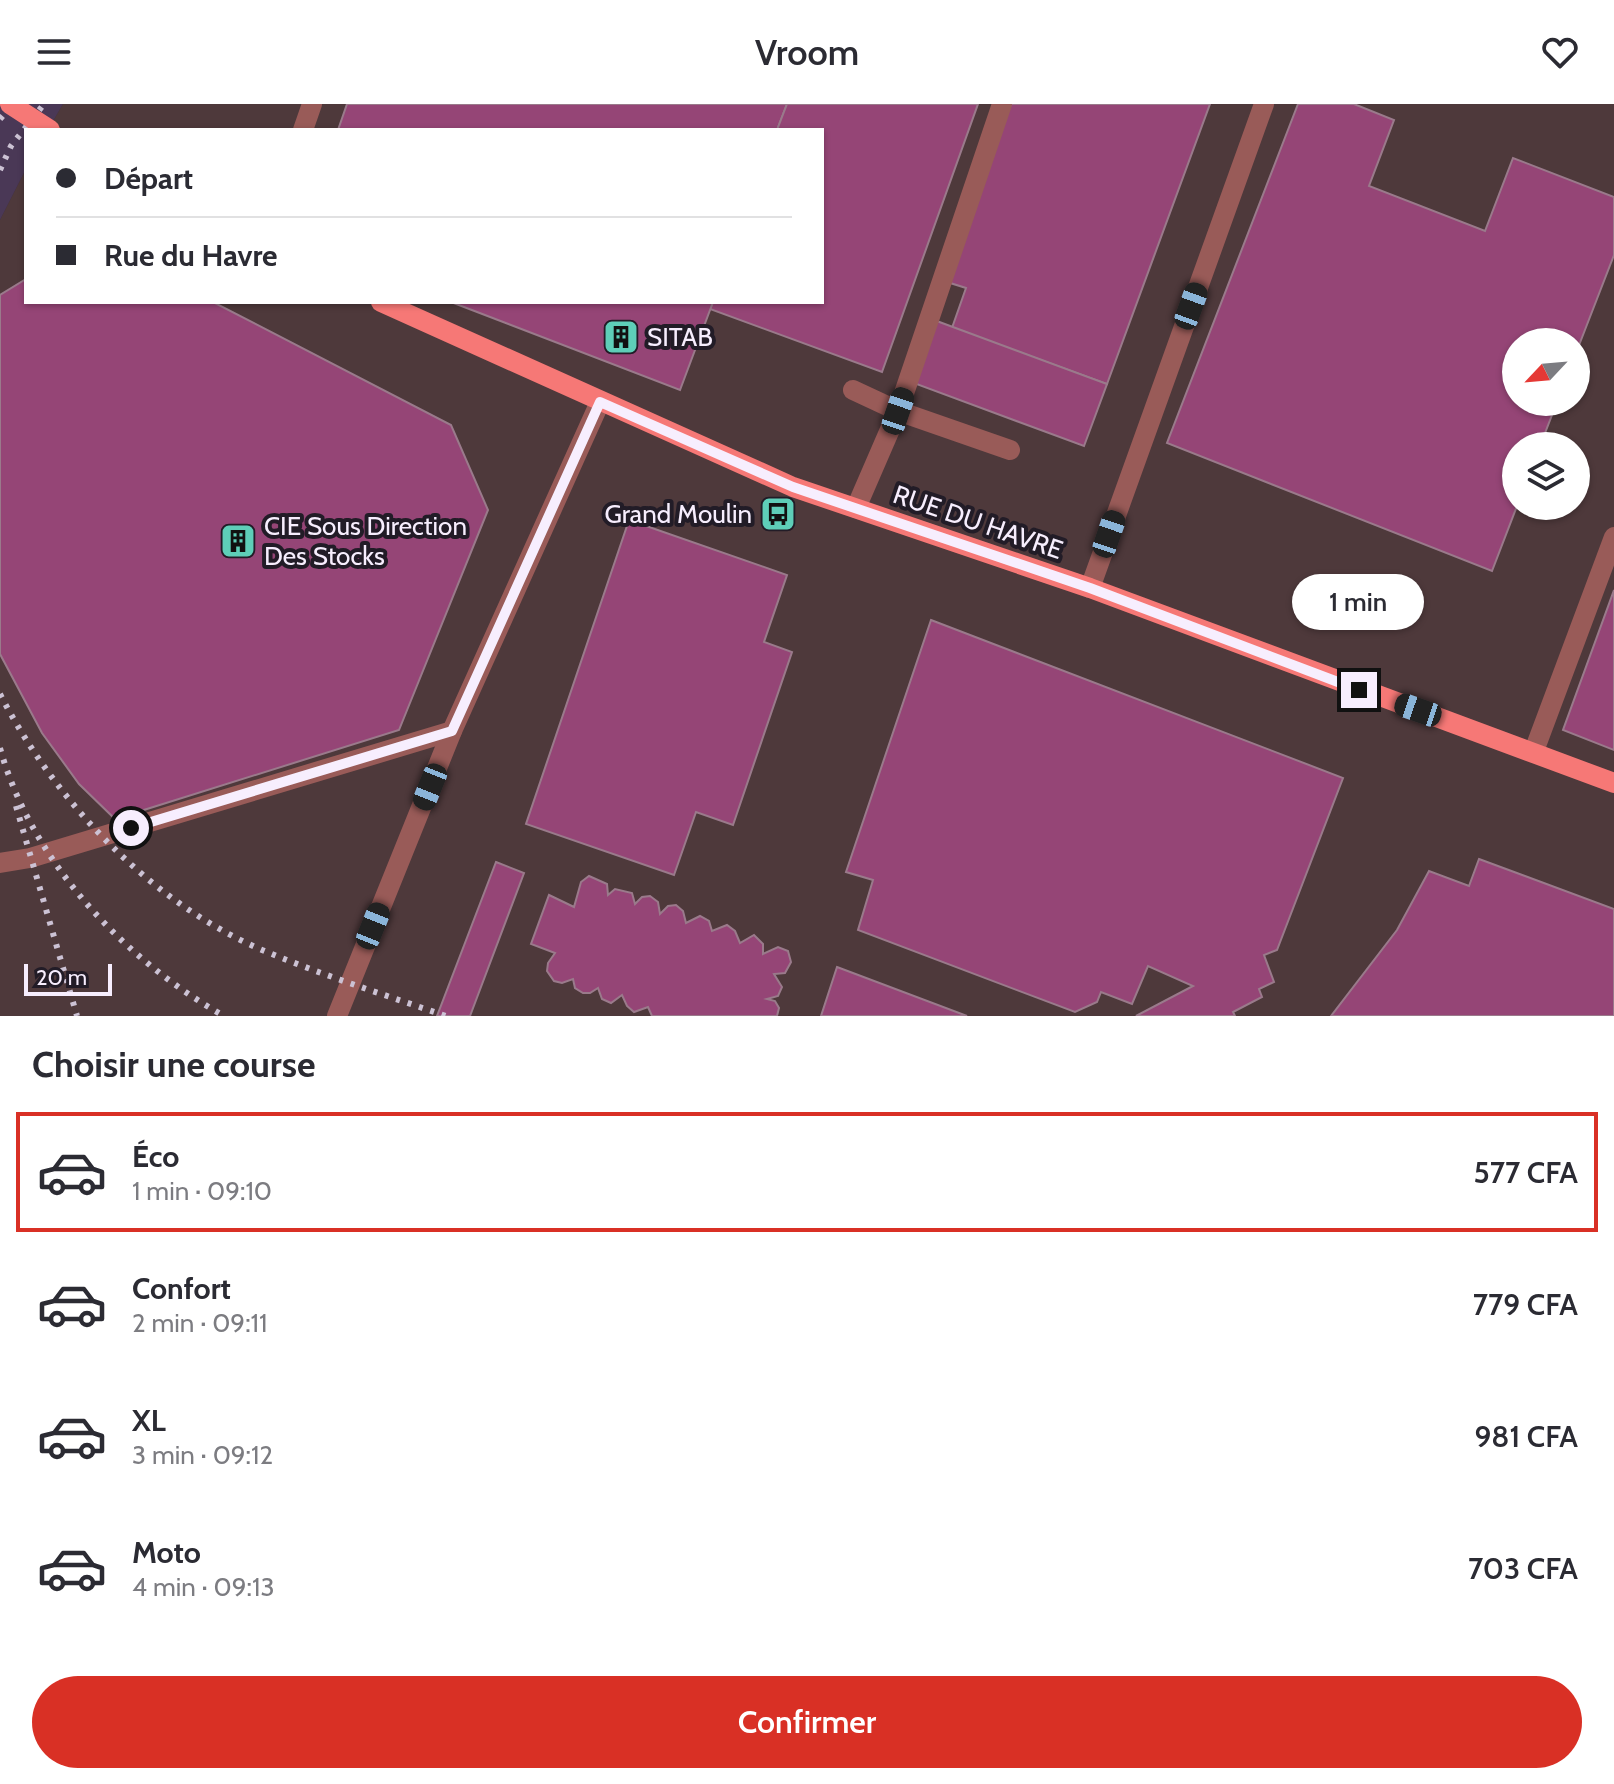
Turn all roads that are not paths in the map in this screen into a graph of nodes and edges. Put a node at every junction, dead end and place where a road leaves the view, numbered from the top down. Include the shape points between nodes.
1 (10, 104) edge
2 (312, 104) edge
3 (1002, 104) edge
4 (1264, 104) edge
5 (47, 128) edge
6 (304, 128) edge
7 (385, 304) edge
8 (853, 390) dead end
9 (600, 402) junction
10 (898, 411) junction
11 (1010, 450) dead end
12 (856, 508) junction
13 (1614, 537) edge
14 (1090, 588) junction
15 (452, 731) junction
16 (1534, 751) junction
17 (1614, 783) edge
18 (0, 863) edge
19 (337, 1016) edge

1 - 5 main road, bridge
2 - 6 street
3 - 10 street
4 - 14 street
7 - 9 main road, RUE DU HAVRE
8 - 10 street
9 - 12 main road, RUE DU HAVRE via 793,487
9 - 15 street
10 - 11 street
10 - 12 street
12 - 14 main road, RUE DU HAVRE
13 - 16 street
14 - 16 main road, RUE DU HAVRE
15 - 18 street via 50,853
15 - 19 street
16 - 17 main road, RUE DU HAVRE

